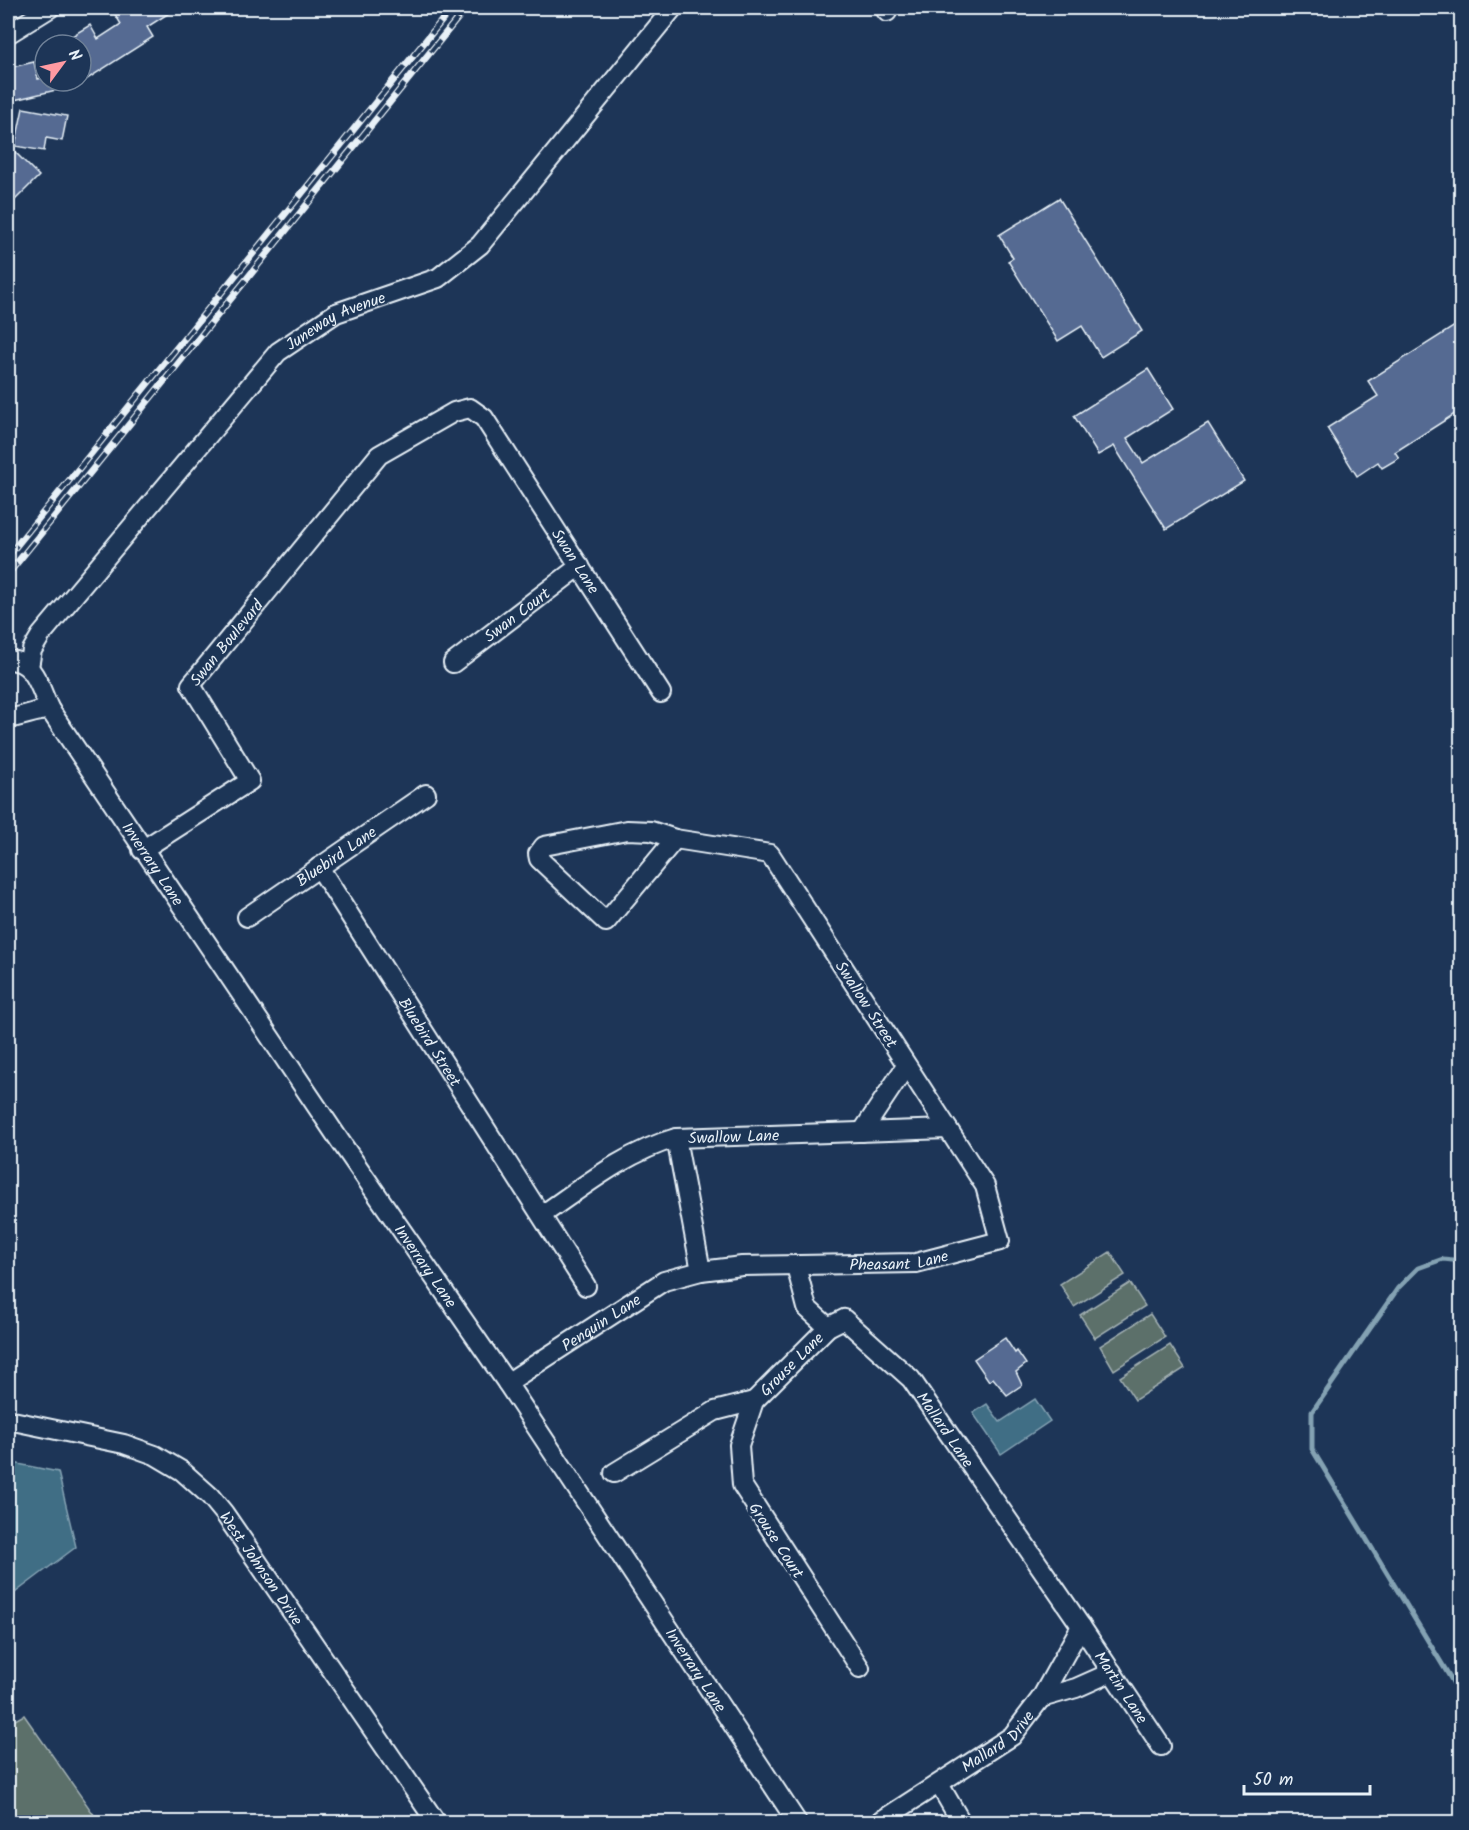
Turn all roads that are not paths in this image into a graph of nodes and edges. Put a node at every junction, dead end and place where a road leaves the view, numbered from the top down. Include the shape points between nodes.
1 (50, 8) edge
2 (673, 8) edge
3 (8, 34) edge
4 (345, 498) joint
5 (580, 566) junction
6 (8, 660) edge
7 (453, 663) dead end
8 (29, 667) junction
9 (661, 693) dead end
10 (50, 711) junction
11 (8, 718) edge
12 (426, 794) dead end
13 (675, 838) junction
14 (142, 850) junction
15 (319, 867) junction
16 (247, 918) dead end
17 (906, 1066) junction
18 (948, 1129) junction
19 (862, 1132) junction
20 (676, 1138) junction
21 (542, 1215) junction
22 (1000, 1242) joint
23 (796, 1266) junction
24 (701, 1271) junction
25 (586, 1286) dead end
26 (828, 1327) junction
27 (507, 1383) junction
28 (754, 1401) junction
29 (8, 1420) edge
30 (614, 1473) dead end
31 (1081, 1626) junction
32 (860, 1668) dead end
33 (1112, 1672) junction
34 (1041, 1698) junction
35 (1161, 1746) dead end
36 (939, 1784) junction
37 (436, 1822) edge
38 (797, 1822) edge
39 (879, 1822) edge
40 (961, 1822) edge

1 - 3 street
2 - 8 street, Juneway Avenue via 480,245 438,278 336,313 278,352 41,635 32,650
4 - 5 street, Swan Lane via 379,455 454,412 470,408 484,418
4 - 14 street, Swan Boulevard via 191,685 250,781
5 - 7 street, Swan Court
5 - 9 street, Swan Lane
6 - 8 street
8 - 10 street, Inverrary Lane
10 - 11 street via 37,710
10 - 14 street, Inverrary Lane
12 - 15 street, Bluebird Lane
13 - 13 street, Swallow Street via 627,830 544,846 538,854 606,922
13 - 17 street, Swallow Street via 770,854
14 - 27 street, Inverrary Lane
15 - 16 street, Bluebird Lane
15 - 21 street, Bluebird Street
17 - 18 street, Swallow Street
17 - 19 street
18 - 19 street, Swallow Lane
18 - 22 street, Swallow Street via 985,1186
19 - 20 street, Swallow Lane
20 - 21 street, Swallow Lane via 654,1144 621,1162
20 - 24 street
21 - 25 street, Bluebird Street
22 - 23 street, Pheasant Lane via 916,1263
23 - 24 street, Pheasant Lane
23 - 26 street via 807,1308
24 - 27 street, Penquin Lane via 664,1281
26 - 28 street, Grouse Lane
26 - 31 street, Mallard Lane via 844,1319 911,1379
27 - 38 street, Inverrary Lane
28 - 30 street via 715,1411
28 - 32 street, Grouse Court via 739,1445 742,1485
29 - 37 street, West Johnson Drive via 124,1444 155,1455 182,1471 210,1496
31 - 33 street, Martin Lane
31 - 34 street, Mallard Drive
33 - 34 street
33 - 35 street, Martin Lane
34 - 36 street, Mallard Drive via 1012,1736
36 - 39 street, Mallard Drive
36 - 40 street

